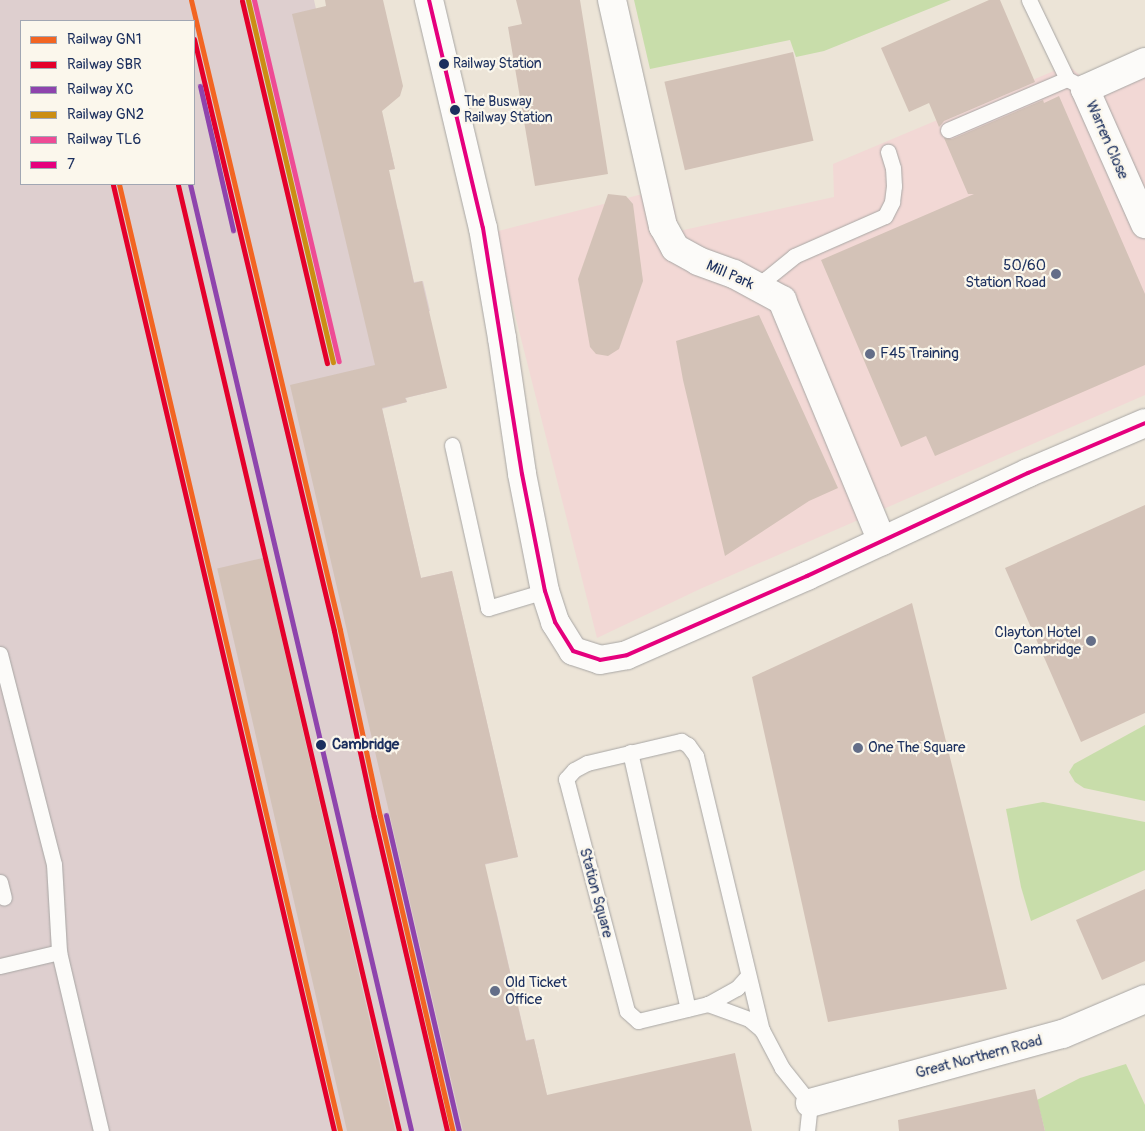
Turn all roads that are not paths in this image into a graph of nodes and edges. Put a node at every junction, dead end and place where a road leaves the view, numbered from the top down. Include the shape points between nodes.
1 (430, 0) edge
2 (612, 0) edge
3 (1029, 0) edge
4 (1145, 62) edge
5 (1076, 84) junction
6 (948, 130) dead end
7 (888, 152) dead end
8 (1145, 224) edge
9 (754, 285) junction
10 (1145, 423) edge
11 (452, 445) dead end
12 (882, 541) junction
13 (544, 591) junction
14 (0, 654) edge
15 (630, 752) junction
16 (0, 882) edge
17 (4, 898) dead end
18 (59, 952) junction
19 (0, 966) edge
20 (748, 977) junction
21 (1145, 998) edge
22 (708, 1004) junction
23 (688, 1009) junction
24 (762, 1030) junction
25 (810, 1103) junction
26 (101, 1131) edge
27 (807, 1131) edge

1 - 13 street via 483,228
2 - 9 street, Mill Park via 664,226 675,248
3 - 5 lane
4 - 5 street, Warren Close
5 - 6 lane
5 - 8 street, Warren Close
7 - 9 lane via 894,186 892,202 885,216 794,256 766,280
9 - 12 street, Mill Park via 782,300
10 - 12 street via 1046,464
11 - 13 lane via 488,608
12 - 13 street via 627,656 600,660 573,651 555,622
14 - 18 lane via 54,864
15 - 20 lane, Station Square via 681,741 696,756
15 - 23 lane
15 - 23 lane, Station Square via 587,764 574,770 566,779 627,1012 638,1021
16 - 17 lane
18 - 19 lane
18 - 26 lane
20 - 22 lane via 737,988
20 - 24 lane, Station Square
21 - 25 street, Great Northern Road via 1063,1034
22 - 23 lane, Station Square
22 - 24 lane, Station Square via 749,1019
24 - 25 lane, Station Square via 782,1068
25 - 27 lane

